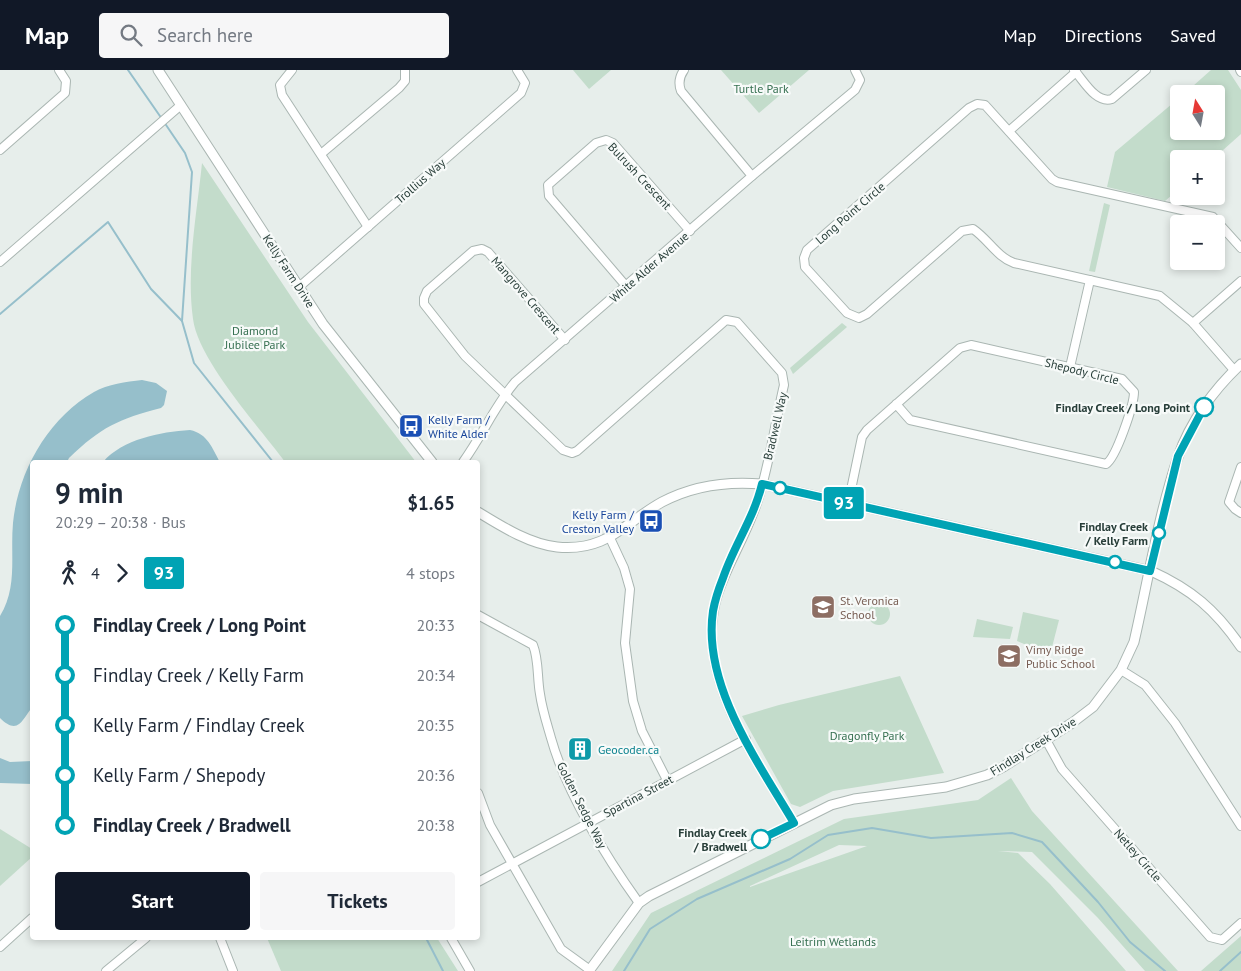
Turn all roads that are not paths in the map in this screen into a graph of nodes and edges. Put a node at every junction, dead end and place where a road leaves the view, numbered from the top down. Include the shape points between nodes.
1 (59, 70) edge
2 (158, 70) edge
3 (292, 70) edge
4 (405, 70) edge
5 (517, 70) edge
6 (684, 70) edge
7 (855, 70) edge
8 (1146, 70) edge
9 (1075, 71) edge
10 (181, 105) junction
11 (1009, 130) junction
12 (0, 150) edge
13 (321, 154) junction
14 (752, 176) junction
15 (368, 227) junction
16 (690, 232) junction
17 (1241, 248) edge
18 (0, 262) edge
19 (1090, 280) junction
20 (1241, 281) edge
21 (626, 286) junction
22 (299, 287) junction
23 (1193, 323) junction
24 (565, 340) junction
25 (1070, 367) junction
26 (1238, 367) edge
27 (505, 394) junction
28 (896, 404) junction
29 (430, 460) edge
30 (464, 460) edge
31 (1241, 468) edge
32 (762, 484) junction
33 (848, 504) junction
34 (480, 513) edge
35 (1241, 513) edge
36 (610, 538) junction
37 (1150, 571) junction
38 (480, 616) edge
39 (1241, 647) edge
40 (1121, 670) junction
41 (746, 739) junction
42 (1046, 740) junction
43 (667, 780) junction
44 (480, 798) edge
45 (589, 822) junction
46 (794, 823) junction
47 (1241, 826) edge
48 (512, 865) junction
49 (480, 881) edge
50 (639, 903) junction
51 (30, 920) edge
52 (1241, 923) edge
53 (144, 940) edge
54 (221, 940) edge
55 (452, 940) edge
56 (0, 947) edge
57 (590, 970) edge
58 (106, 971) edge
59 (233, 971) edge
60 (470, 971) edge

1 - 12 street via 66,81 65,93
2 - 10 street, Kelly Farm Drive
3 - 13 street via 280,85 282,94
4 - 13 street via 405,81 399,88
5 - 15 street, Trollius Way via 525,83 521,93
6 - 14 street via 678,84 681,91
7 - 14 street, White Alder Avenue via 860,80 855,90
8 - 9 street via 1112,99 1105,101 1098,98
9 - 11 street
10 - 18 street
10 - 22 street, Kelly Farm Drive
11 - 17 street, Long Point Circle via 1052,180 1213,217
11 - 19 street, Long Point Circle via 985,105 969,108 807,250 805,268 846,313 859,318 962,230 973,229 982,235 1004,260
13 - 15 street
14 - 16 street, White Alder Avenue
15 - 22 street, Trollius Way
16 - 21 street, White Alder Avenue
16 - 21 street, Bulrush Crescent via 613,143 601,140 590,149 548,185 547,191
19 - 23 street, Long Point Circle via 1160,296
19 - 25 street
20 - 23 street
21 - 24 street, White Alder Avenue
22 - 29 street, Kelly Farm Drive via 323,324
23 - 26 street, Long Point Circle
24 - 27 street, White Alder Avenue
24 - 27 street, Mangrove Crescent via 482,249 473,251 427,291 424,304 465,356
25 - 28 street, Shepody Circle via 971,345 960,348
25 - 28 street, Shepody Circle via 1122,379 1134,392 1134,403 1114,456 1106,464 910,420
26 - 37 street, Findlay Creek Drive via 1206,404 1178,456
27 - 30 street, White Alder Avenue
27 - 32 street, Bradwell Way via 563,450 572,453 723,322 732,320 784,378
28 - 33 street, Shepody Circle via 862,437
31 - 35 street via 1229,502
32 - 33 street
32 - 36 street via 718,484 689,490 661,503
32 - 41 street, Bradwell Way via 749,524 723,576 713,611 713,651 719,680
33 - 37 street
34 - 36 street via 540,544 581,546
36 - 43 street via 630,589 625,643 633,701 642,731
37 - 39 street via 1206,604
37 - 40 street, Findlay Creek Drive via 1134,642
38 - 45 street, Golden Sedge Way via 533,645 552,741 570,787
40 - 42 street, Findlay Creek Drive via 1093,707
40 - 47 street via 1145,685 1175,723
41 - 43 street, Spartina Street
41 - 46 street, Bradwell Way
42 - 46 street, Findlay Creek Drive via 987,775 946,786 854,799 830,805
42 - 52 street, Netley Circle via 1062,769 1210,937 1222,940
43 - 45 street, Spartina Street
44 - 48 street via 490,825
45 - 48 street, Spartina Street
45 - 50 street, Golden Sedge Way
46 - 50 street, Findlay Creek Drive
48 - 49 street, Spartina Street
48 - 57 street via 561,949
50 - 57 street, Findlay Creek Drive
51 - 56 street
53 - 58 street
54 - 59 street
55 - 60 street

